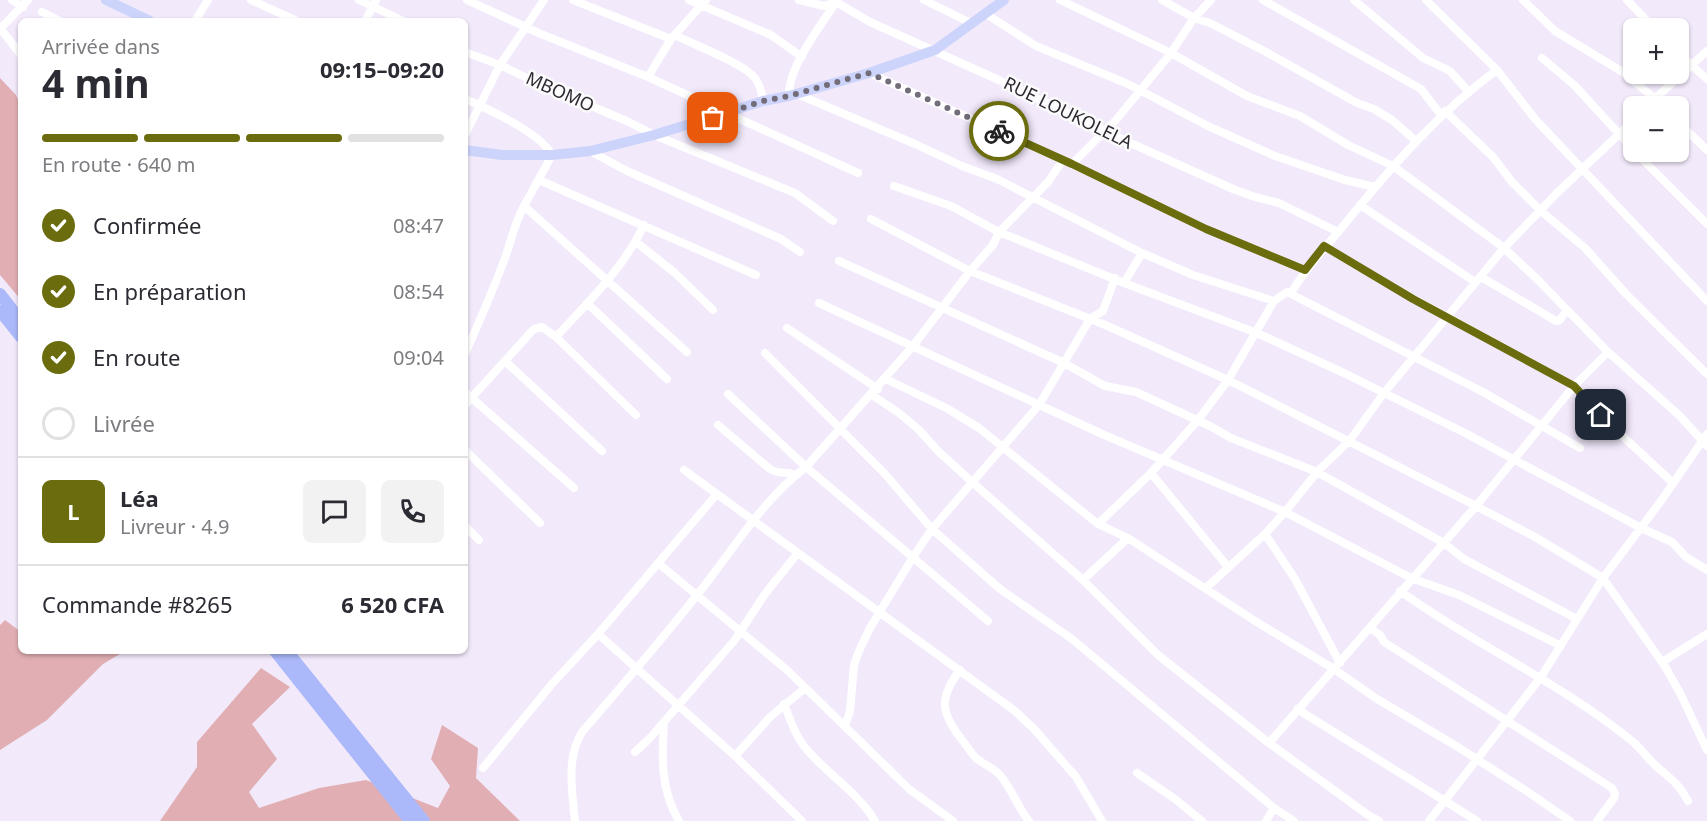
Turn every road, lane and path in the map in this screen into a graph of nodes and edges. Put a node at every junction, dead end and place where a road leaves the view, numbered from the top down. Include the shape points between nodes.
1 (12, 0) edge
2 (106, 0) edge
3 (208, 0) edge
4 (251, 0) edge
5 (359, 0) edge
6 (467, 0) edge
7 (544, 0) edge
8 (573, 0) edge
9 (689, 0) edge
10 (799, 0) edge
11 (924, 0) edge
12 (1004, 0) edge
13 (1060, 0) edge
14 (1162, 0) edge
15 (1211, 0) edge
16 (1263, 0) edge
17 (1354, 0) edge
18 (1426, 0) edge
19 (1523, 0) edge
20 (1627, 0) edge
21 (837, 1) edge
22 (26, 3) edge
23 (375, 3) edge
24 (704, 3) edge
25 (42, 12) dead end
26 (986, 14) junction
27 (54, 18) edge
28 (144, 18) edge
29 (197, 18) edge
30 (290, 18) edge
31 (367, 18) edge
32 (399, 18) edge
33 (1194, 18) junction
34 (1644, 18) edge
35 (970, 23) junction
36 (525, 27) junction
37 (0, 29) edge
38 (673, 37) junction
39 (935, 50) junction
40 (18, 51) edge
41 (1707, 51) edge
42 (468, 53) edge
43 (1171, 53) junction
44 (802, 57) junction
45 (1542, 58) dead end
46 (1689, 62) edge
47 (500, 65) junction
48 (1692, 65) junction
49 (1497, 70) junction
50 (869, 73) junction
51 (648, 77) junction
52 (1707, 79) edge
53 (1140, 90) junction
54 (1468, 91) junction
55 (793, 95) junction
56 (1653, 96) edge
57 (1658, 96) edge
58 (468, 100) edge
59 (763, 101) junction
60 (479, 105) junction
61 (726, 113) junction
62 (1443, 113) junction
63 (468, 129) edge
64 (1623, 130) edge
65 (1105, 131) junction
66 (1689, 133) edge
67 (1618, 134) junction
68 (654, 135) junction
69 (1623, 139) edge
70 (1416, 141) junction
71 (468, 150) edge
72 (1707, 150) edge
73 (590, 151) junction
74 (552, 155) junction
75 (1064, 160) junction
76 (1645, 162) edge
77 (1072, 164) junction
78 (1393, 166) junction
79 (1582, 169) junction
80 (858, 173) dead end
81 (539, 180) junction
82 (894, 186) dead end
83 (1375, 187) junction
84 (1034, 197) junction
85 (1360, 205) junction
86 (524, 206) junction
87 (1541, 211) junction
88 (871, 219) dead end
89 (833, 221) dead end
90 (1707, 224) edge
91 (644, 225) junction
92 (999, 232) junction
93 (1338, 232) junction
94 (636, 242) junction
95 (1324, 246) junction
96 (1504, 248) junction
97 (800, 252) dead end
98 (1142, 253) junction
99 (838, 261) dead end
100 (1305, 270) junction
101 (970, 271) junction
102 (756, 275) dead end
103 (1115, 278) junction
104 (1478, 279) junction
105 (609, 280) junction
106 (1124, 283) junction
107 (1291, 293) junction
108 (0, 294) edge
109 (1274, 301) junction
110 (1707, 301) edge
111 (587, 303) junction
112 (819, 303) dead end
113 (942, 307) junction
114 (713, 310) dead end
115 (1567, 310) junction
116 (0, 311) edge
117 (18, 317) edge
118 (1446, 317) junction
119 (1090, 319) junction
120 (787, 328) dead end
121 (18, 333) edge
122 (1257, 333) junction
123 (556, 337) junction
124 (913, 346) junction
125 (468, 348) edge
126 (1608, 351) junction
127 (687, 352) dead end
128 (765, 353) dead end
129 (1415, 356) junction
130 (505, 361) junction
131 (1064, 363) junction
132 (1707, 375) edge
133 (667, 379) dead end
134 (885, 379) junction
135 (1228, 380) junction
136 (1574, 386) junction
137 (875, 392) junction
138 (1384, 393) junction
139 (728, 394) dead end
140 (468, 397) edge
141 (468, 399) edge
142 (1039, 405) junction
143 (636, 415) dead end
144 (1198, 420) junction
145 (718, 425) dead end
146 (1543, 425) junction
147 (840, 429) junction
148 (1350, 440) junction
149 (1705, 440) edge
150 (1580, 448) dead end
151 (1003, 449) junction
152 (602, 451) dead end
153 (468, 453) edge
154 (1164, 460) junction
155 (1514, 460) junction
156 (806, 467) junction
157 (684, 470) dead end
158 (1317, 472) junction
159 (1151, 473) junction
160 (796, 475) junction
161 (972, 482) junction
162 (1673, 483) junction
163 (574, 488) dead end
164 (716, 495) junction
165 (1476, 506) junction
166 (1285, 513) junction
167 (752, 521) junction
168 (540, 523) dead end
169 (1098, 524) junction
170 (1641, 528) junction
171 (468, 529) edge
172 (932, 529) junction
173 (1265, 534) junction
174 (1128, 538) junction
175 (479, 540) dead end
176 (1444, 543) junction
177 (797, 554) junction
178 (913, 557) junction
179 (658, 563) junction
180 (1228, 567) junction
181 (1707, 570) edge
182 (1411, 578) junction
183 (1603, 578) junction
184 (1083, 580) junction
185 (1206, 588) junction
186 (1400, 591) junction
187 (698, 594) junction
188 (880, 612) junction
189 (1577, 619) junction
190 (988, 621) dead end
191 (1370, 628) junction
192 (740, 632) junction
193 (598, 634) junction
194 (1707, 634) edge
195 (1562, 646) junction
196 (277, 654) edge
197 (289, 654) edge
198 (1662, 662) junction
199 (1337, 666) junction
200 (636, 668) junction
201 (960, 670) junction
202 (1541, 677) junction
203 (804, 689) junction
204 (784, 704) junction
205 (679, 705) junction
206 (1297, 709) junction
207 (1508, 720) junction
208 (664, 721) junction
209 (845, 726) junction
210 (1703, 737) edge
211 (1269, 743) junction
212 (1707, 750) edge
213 (635, 752) dead end
214 (735, 756) junction
215 (1478, 760) junction
216 (483, 768) dead end
217 (1137, 773) dead end
218 (1688, 801) dead end
219 (1445, 802) junction
220 (1274, 808) junction
221 (410, 821) edge
222 (423, 821) edge
223 (575, 821) edge
224 (679, 821) edge
225 (802, 821) edge
226 (875, 821) edge
227 (953, 821) edge
228 (1029, 821) edge
229 (1102, 821) edge
230 (1202, 821) edge
231 (1266, 821) edge
232 (1294, 821) edge
233 (1379, 821) edge
234 (1429, 821) edge
235 (1477, 821) edge
236 (1570, 821) edge
237 (1597, 821) edge

1 - 22 street
2 - 28 main road
3 - 29 street
4 - 30 street
5 - 23 street
6 - 36 street
7 - 36 street
8 - 38 street
9 - 24 street
10 - 21 street via 824,6
11 - 35 street
12 - 26 main road
13 - 43 street
14 - 33 street
15 - 33 street
16 - 62 street via 1421,89
17 - 54 street via 1424,58 1450,71
18 - 49 street
19 - 56 street via 1555,31
20 - 34 street
21 - 39 street, RUE LOUKOLELA via 870,22
21 - 44 street
22 - 37 street
23 - 31 street
23 - 32 street
24 - 38 street
24 - 44 street via 771,35
25 - 27 street
26 - 35 main road
26 - 53 street via 1036,46
33 - 43 street
33 - 70 street via 1374,109
35 - 39 main road
36 - 47 street
36 - 51 street
37 - 40 street
38 - 51 street
38 - 59 street via 749,73 756,79
39 - 50 main road
39 - 65 street, RUE LOUKOLELA
41 - 48 street
42 - 47 street, MBOMO
43 - 53 street
43 - 78 street via 1247,96 1300,117
44 - 55 street via 791,82
45 - 67 street via 1574,85
46 - 48 street
47 - 60 street
47 - 68 street, MBOMO
48 - 52 street
48 - 57 street
49 - 54 street
49 - 79 street via 1535,119
50 - 55 main road
50 - 75 street
51 - 61 street
53 - 65 street
53 - 83 street via 1275,156
54 - 62 street
55 - 59 main road
55 - 84 street
58 - 60 street
59 - 61 main road
60 - 63 street
60 - 74 street via 542,142
61 - 68 main road
61 - 80 street
62 - 70 street
62 - 87 street via 1493,157
64 - 67 street
65 - 77 street
65 - 93 street, RUE LOUKOLELA
66 - 72 street
67 - 69 street
67 - 79 street
68 - 73 main road
68 - 89 street, MBOMO via 795,193
70 - 78 street
71 - 74 main road
73 - 74 main road
73 - 97 street via 781,239
74 - 81 street
75 - 77 street
75 - 84 street
76 - 90 street
77 - 100 street via 1206,229
78 - 83 street
78 - 96 street
79 - 87 street
79 - 110 street
81 - 86 street
81 - 91 street
82 - 92 street via 951,206
83 - 85 street
84 - 92 street
84 - 98 street
85 - 93 street
85 - 104 street
86 - 105 street
86 - 125 street
87 - 96 street
87 - 132 street via 1585,248
88 - 101 street
91 - 94 street
91 - 102 street
92 - 101 street
92 - 103 street
93 - 95 street
94 - 105 street
94 - 114 street
95 - 100 street
95 - 118 street
96 - 104 street
96 - 115 street
98 - 106 street
98 - 109 street via 1193,275
99 - 113 street
100 - 107 street
101 - 113 street
101 - 119 street
103 - 106 street
103 - 119 street via 1103,311
104 - 115 street via 1556,321
104 - 118 street
105 - 111 street
105 - 127 street
106 - 122 street
107 - 109 street
107 - 129 street
108 - 117 highway
109 - 122 street
111 - 123 street
111 - 133 street
112 - 124 street
113 - 124 street
113 - 131 street
115 - 126 street
116 - 121 highway
118 - 129 street
118 - 136 street
119 - 131 street
119 - 135 street
120 - 137 street
122 - 135 street
122 - 138 street
123 - 130 street via 546,328 534,329
123 - 143 street
124 - 134 street
124 - 142 street
126 - 136 street
126 - 149 street
128 - 147 street
129 - 138 street
129 - 146 street
130 - 140 street
130 - 152 street
131 - 142 street
131 - 144 street via 1105,386 1129,390
134 - 137 street
134 - 151 street via 948,409 980,428
135 - 144 street
135 - 148 street
136 - 146 street
136 - 162 street
137 - 147 street
137 - 161 street
138 - 148 street
138 - 155 street
139 - 156 street
141 - 163 street
142 - 151 street
142 - 154 street
144 - 154 street
144 - 158 street via 1231,438
145 - 160 street via 776,474
146 - 150 street
146 - 155 street
147 - 156 street
147 - 172 street
148 - 158 street
148 - 165 street
149 - 162 street
151 - 161 street
151 - 169 street
153 - 168 street
154 - 159 street
154 - 166 street
155 - 165 street
155 - 170 street
156 - 160 street
156 - 178 street
157 - 164 street
158 - 166 street
158 - 176 street
159 - 169 street
159 - 180 street
160 - 167 street
161 - 172 street
161 - 184 street
162 - 170 street
164 - 167 street
164 - 179 street
165 - 176 street
165 - 183 street
166 - 173 street
166 - 182 street
167 - 177 street
167 - 187 street
169 - 174 street
170 - 181 street via 1672,542 1686,558
170 - 183 street
171 - 175 street
172 - 178 street
172 - 220 street via 1000,589 1072,639
173 - 180 street
173 - 199 street via 1295,579
174 - 184 street
174 - 185 street
176 - 182 street
176 - 189 street via 1464,559
177 - 188 street
177 - 192 street
178 - 188 street
178 - 190 street
179 - 187 street
179 - 193 street
180 - 185 street
182 - 186 street
182 - 195 street via 1459,595
183 - 189 street
183 - 198 street
184 - 211 street via 1158,655
185 - 199 street via 1255,621
186 - 191 street
186 - 202 street via 1436,617
187 - 192 street
187 - 200 street
188 - 201 street
188 - 209 street via 855,665
189 - 195 street
191 - 199 street
191 - 207 street via 1384,642
192 - 203 street
192 - 205 street
193 - 200 street
193 - 216 street
194 - 198 street
195 - 202 street
196 - 221 highway
197 - 222 highway
198 - 210 street
199 - 206 street
199 - 215 street via 1377,699
200 - 205 street
200 - 223 street via 576,743 571,767
201 - 228 street via 945,699 947,719 977,759 998,773
201 - 229 street via 1035,730 1076,777
202 - 207 street
202 - 218 street via 1635,744 1676,782
203 - 204 street
203 - 209 street
204 - 214 street
204 - 226 street via 805,747
205 - 208 street
205 - 214 street
206 - 211 street
206 - 219 street
207 - 215 street
207 - 237 street via 1612,788 1614,798
208 - 213 street
208 - 224 street via 662,774
209 - 227 street via 909,789
210 - 212 street
211 - 233 street
214 - 225 street
215 - 219 street
215 - 236 street
217 - 230 street
219 - 234 street
219 - 235 street
220 - 231 street
220 - 232 street

